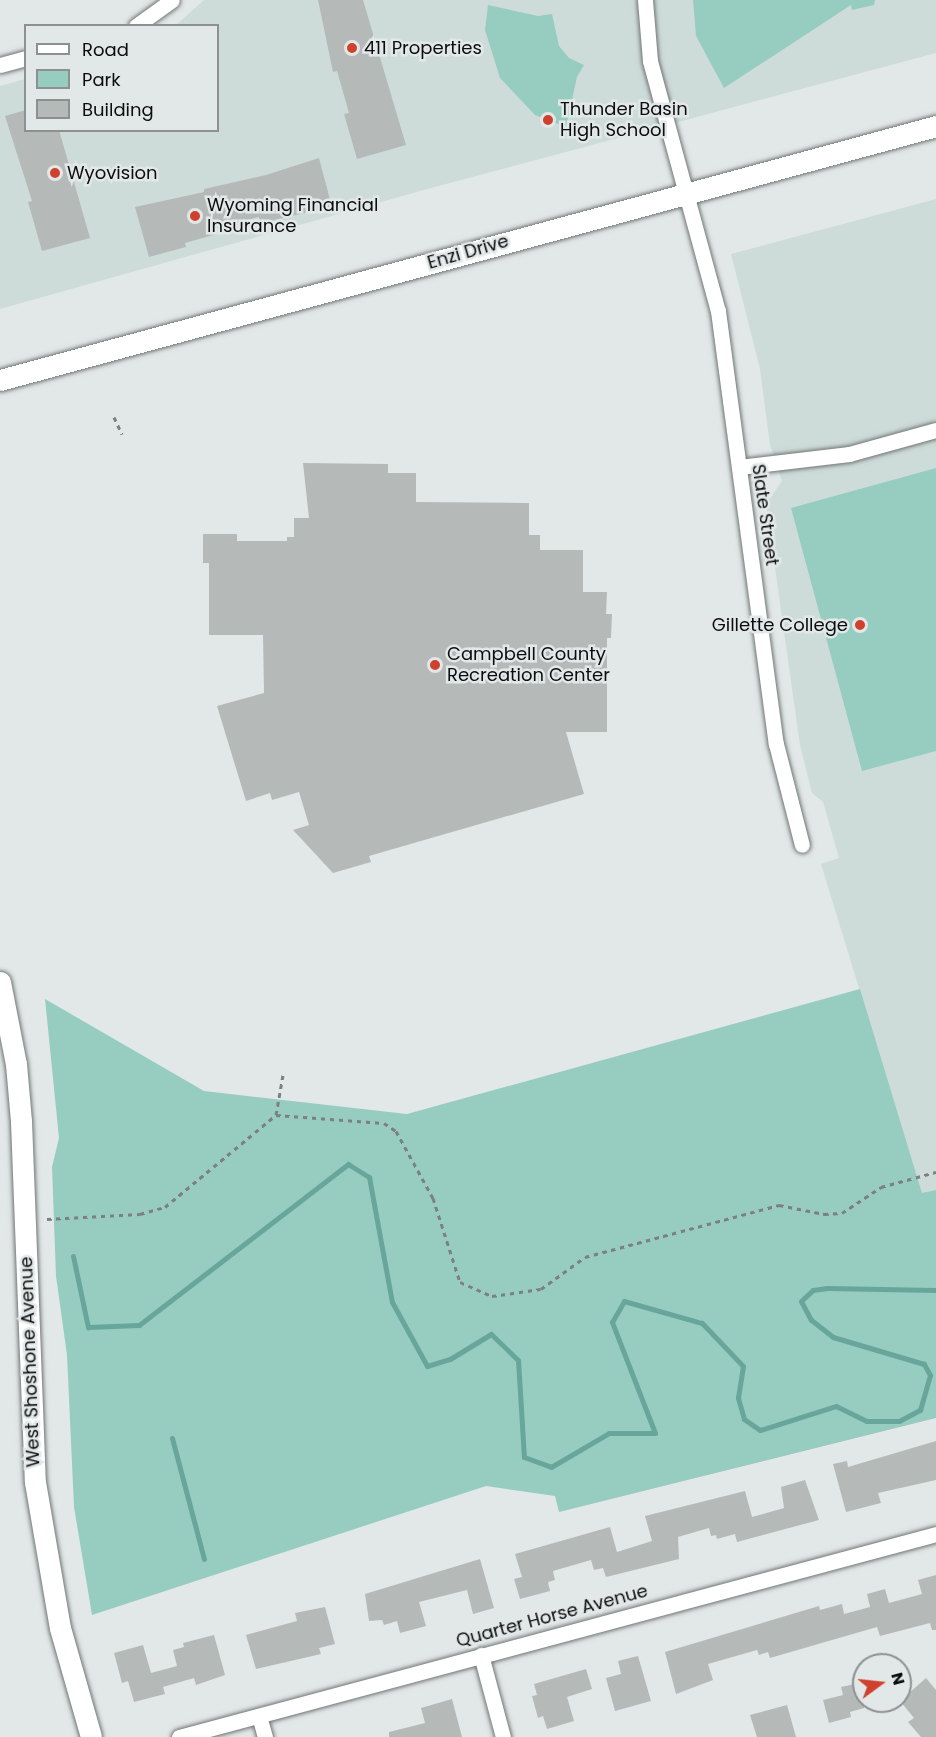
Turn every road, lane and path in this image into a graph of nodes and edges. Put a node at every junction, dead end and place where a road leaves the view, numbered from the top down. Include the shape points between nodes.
1 (172, 0) edge
2 (645, 0) edge
3 (139, 24) edge
4 (24, 59) edge
5 (0, 65) edge
6 (936, 126) edge
7 (686, 191) junction
8 (0, 380) edge
9 (114, 417) dead end
10 (936, 430) edge
11 (122, 434) dead end
12 (739, 467) junction
13 (802, 845) dead end
14 (0, 982) edge
15 (283, 1075) dead end
16 (276, 1115) junction
17 (936, 1172) edge
18 (47, 1219) dead end
19 (936, 1534) edge
20 (481, 1654) junction
21 (259, 1716) junction
22 (91, 1737) edge
23 (178, 1737) edge
24 (265, 1737) edge
25 (503, 1737) edge

1 - 3 street
2 - 7 street, Slate Street via 650,62
4 - 5 street
6 - 7 main road, Enzi Drive
7 - 8 main road, Enzi Drive
7 - 12 street, Slate Street via 718,311
9 - 11 path
10 - 12 street via 849,454
12 - 13 street, Slate Street via 776,744
14 - 22 main road, West Shoshone Avenue via 16,1064 21,1121 35,1482 60,1628
15 - 16 path
16 - 17 path via 384,1123 396,1131 433,1198 460,1282 492,1296 541,1289 585,1257 779,1205 824,1214 842,1213 881,1187
16 - 18 path via 165,1207 140,1214
19 - 20 street, Quarter Horse Avenue
20 - 21 street, Quarter Horse Avenue
20 - 25 street
21 - 23 street, Quarter Horse Avenue
21 - 24 street

